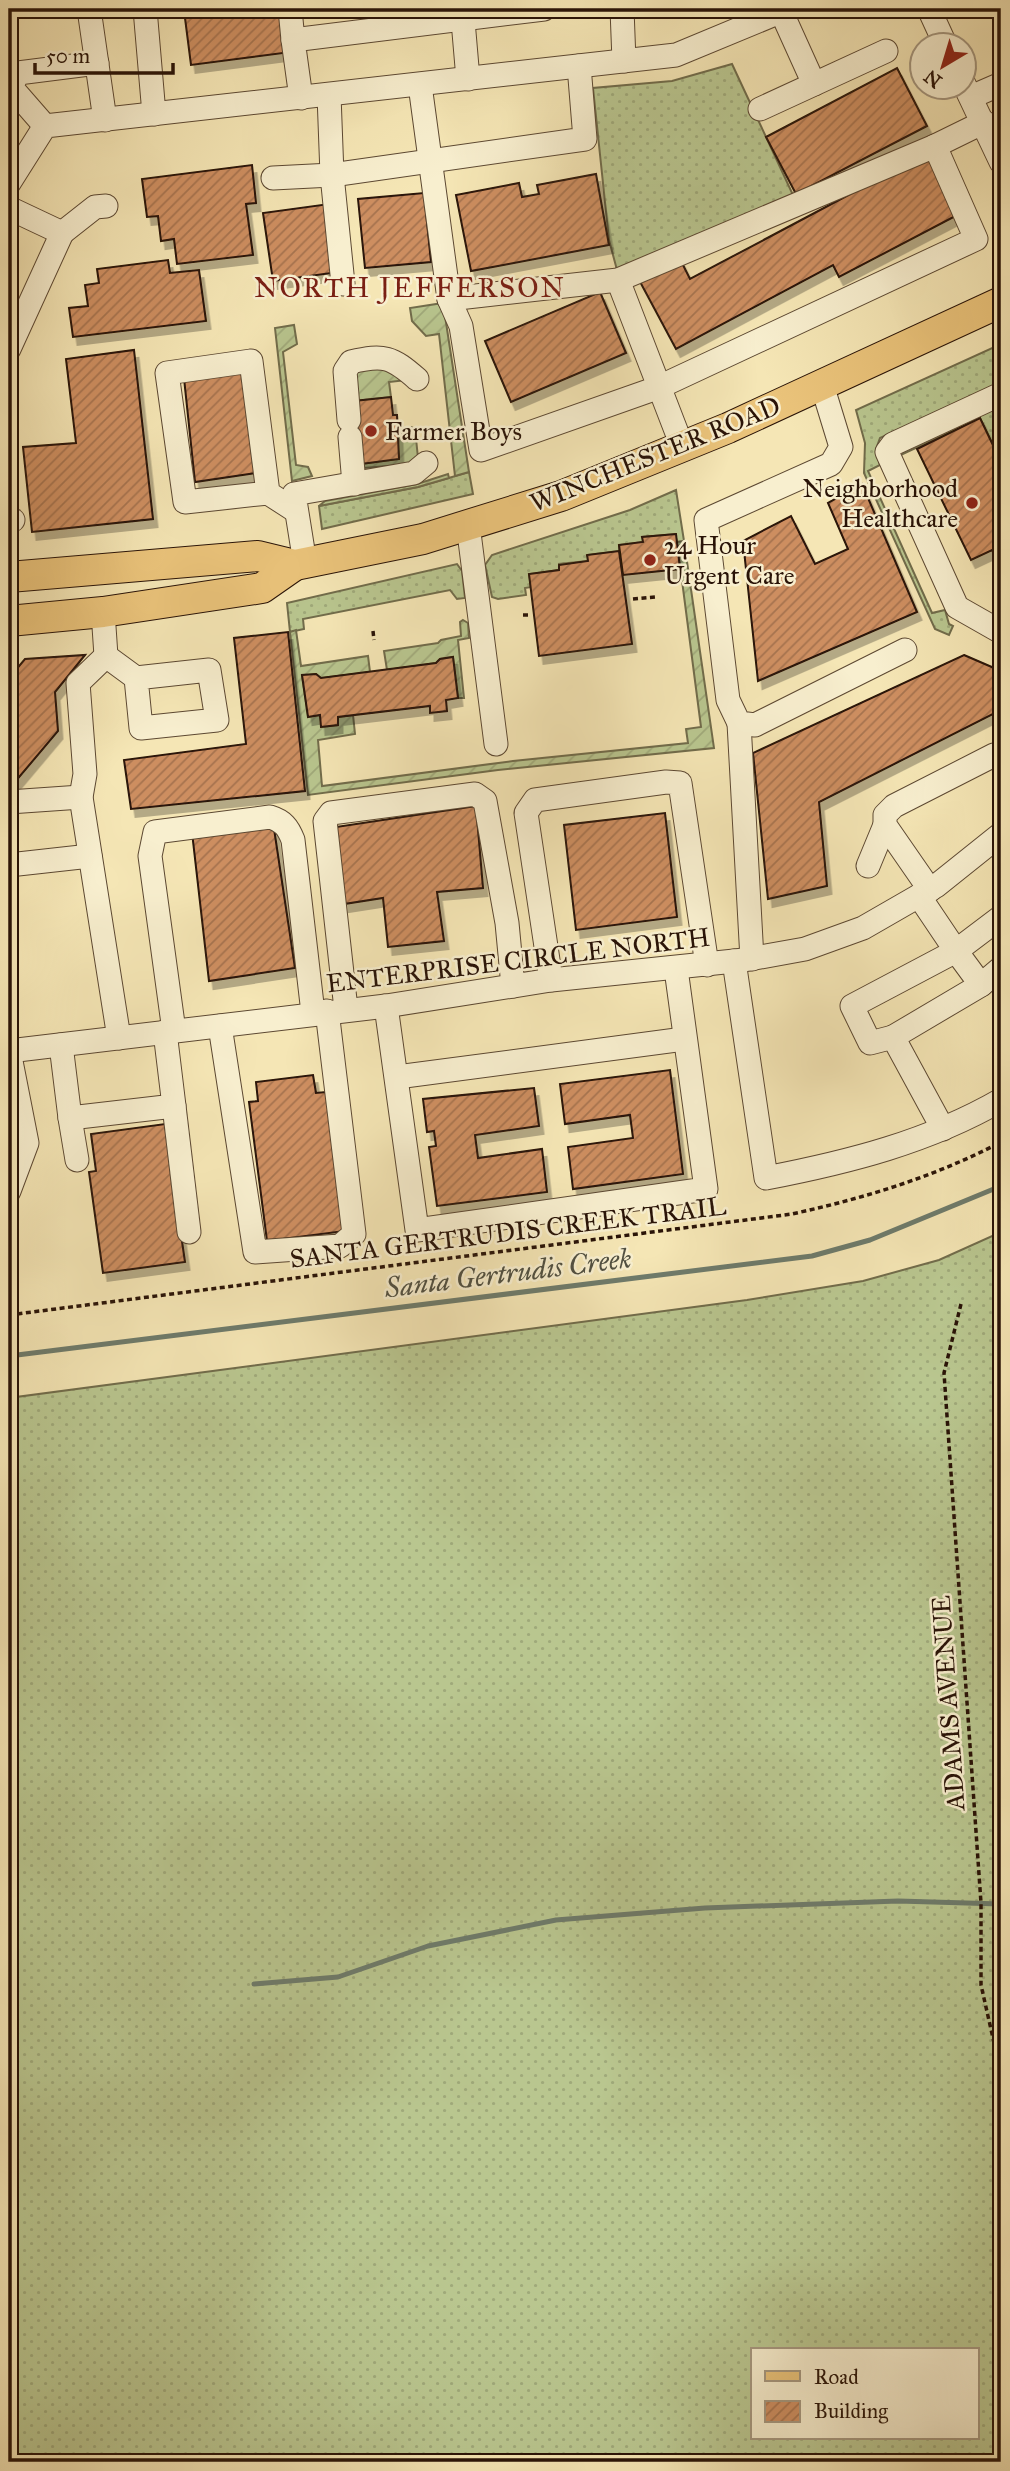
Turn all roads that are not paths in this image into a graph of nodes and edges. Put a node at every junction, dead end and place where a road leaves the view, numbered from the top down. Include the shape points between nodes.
1 (89, 9) edge
2 (145, 9) edge
3 (290, 9) edge
4 (544, 9) edge
5 (622, 9) edge
6 (929, 9) edge
7 (784, 10) edge
8 (463, 14) edge
9 (940, 32) edge
10 (293, 40) junction
11 (886, 51) dead end
12 (624, 61) junction
13 (97, 63) junction
14 (579, 66) junction
15 (468, 79) junction
16 (814, 84) junction
17 (1001, 84) edge
18 (420, 85) junction
19 (978, 89) edge
20 (329, 95) junction
21 (301, 98) junction
22 (974, 102) edge
23 (760, 109) dead end
24 (154, 114) junction
25 (105, 120) junction
26 (984, 121) junction
27 (45, 126) junction
28 (935, 146) junction
29 (1001, 161) edge
30 (430, 162) junction
31 (332, 175) junction
32 (273, 178) dead end
33 (9, 183) edge
34 (106, 206) dead end
35 (9, 208) edge
36 (62, 233) junction
37 (618, 280) junction
38 (343, 284) dead end
39 (449, 299) junction
40 (1001, 302) edge
41 (9, 349) edge
42 (417, 379) dead end
43 (822, 385) junction
44 (657, 388) junction
45 (1001, 394) edge
46 (682, 446) junction
47 (426, 463) dead end
48 (354, 484) junction
49 (268, 493) junction
50 (296, 510) junction
51 (468, 525) junction
52 (300, 564) junction
53 (9, 577) edge
54 (103, 612) junction
55 (9, 621) edge
56 (1001, 632) edge
57 (905, 650) dead end
58 (106, 656) junction
59 (136, 678) dead end
60 (738, 723) junction
61 (496, 744) dead end
62 (1001, 756) edge
63 (81, 797) junction
64 (9, 802) edge
65 (885, 825) junction
66 (1001, 834) edge
67 (90, 856) junction
68 (9, 865) edge
69 (867, 866) dead end
70 (924, 893) junction
71 (1001, 917) edge
72 (956, 951) junction
73 (743, 960) junction
74 (707, 965) junction
75 (1001, 968) edge
76 (676, 969) junction
77 (551, 980) junction
78 (981, 985) junction
79 (513, 986) junction
80 (386, 1006) junction
81 (329, 1011) junction
82 (220, 1026) junction
83 (170, 1031) junction
84 (893, 1037) junction
85 (118, 1038) junction
86 (684, 1039) junction
87 (61, 1045) junction
88 (9, 1051) edge
89 (397, 1077) junction
90 (1001, 1100) edge
91 (174, 1106) junction
92 (70, 1118) junction
93 (943, 1129) junction
94 (77, 1160) dead end
95 (9, 1191) edge
96 (189, 1232) dead end

1 - 13 street
2 - 24 street
3 - 10 street
4 - 8 street
5 - 12 street
6 - 9 street
7 - 12 street via 676,55
7 - 16 street
8 - 10 street
8 - 15 street
10 - 21 street
11 - 16 street
12 - 14 street
13 - 25 street
13 - 27 street via 18,73 12,79 11,88
14 - 15 street
14 - 30 street via 584,139
15 - 18 street
16 - 23 street
17 - 19 street
18 - 20 street
18 - 30 street
20 - 21 street
20 - 31 street
21 - 24 street
22 - 26 street
24 - 25 street
25 - 27 street
26 - 28 street
26 - 29 street
27 - 33 street
28 - 37 street
28 - 44 street via 976,239
30 - 31 street
30 - 39 street
31 - 32 street
31 - 38 street
34 - 36 street via 95,207
35 - 36 street
36 - 41 street
37 - 39 street
37 - 44 street
39 - 44 street via 461,326 481,450
40 - 43 main road, WINCHESTER ROAD
42 - 48 street via 386,357 351,362 345,372
43 - 46 main road, WINCHESTER ROAD
43 - 60 street via 841,447 831,464 706,520 728,700
44 - 46 street
45 - 56 street via 893,444 887,458 957,607
46 - 51 main road, WINCHESTER ROAD via 561,496
47 - 48 street via 414,473
48 - 50 street via 294,495
49 - 49 street via 185,502 167,373 250,361
49 - 50 street
50 - 52 street
51 - 52 main road, WINCHESTER ROAD
51 - 61 street
52 - 53 main road, WINCHESTER ROAD via 258,556
52 - 54 main road, WINCHESTER ROAD via 262,588
54 - 55 main road, WINCHESTER ROAD
54 - 58 street
57 - 60 street via 755,725
58 - 59 street
58 - 63 street via 78,683 85,774
60 - 73 street
62 - 65 street via 994,755 894,806
63 - 64 street
63 - 67 street
65 - 69 street
65 - 70 street
66 - 70 street, ENTERPRISE CIRCLE NORTH
67 - 68 street
67 - 85 street
70 - 72 street
70 - 73 street, ENTERPRISE CIRCLE NORTH via 863,928 805,949
71 - 72 street
72 - 78 street
72 - 84 street via 852,1006 870,1043
73 - 74 street, ENTERPRISE CIRCLE NORTH
73 - 93 street via 766,1178 846,1163
74 - 76 street, ENTERPRISE CIRCLE NORTH
74 - 77 street via 680,783 666,782 535,800 526,813
75 - 78 street
76 - 77 street, ENTERPRISE CIRCLE NORTH
76 - 86 street
77 - 79 street, ENTERPRISE CIRCLE NORTH
78 - 84 street
79 - 80 street, ENTERPRISE CIRCLE NORTH
79 - 81 street via 485,801 475,794 331,813 326,821
80 - 81 street, ENTERPRISE CIRCLE NORTH
80 - 89 street
81 - 82 street, ENTERPRISE CIRCLE NORTH
81 - 82 street via 354,1234 340,1246 255,1252
81 - 83 street via 293,840 289,829 270,817 155,832 150,856
82 - 83 street, ENTERPRISE CIRCLE NORTH
83 - 85 street, ENTERPRISE CIRCLE NORTH
83 - 91 street
84 - 93 street
85 - 87 street, ENTERPRISE CIRCLE NORTH
86 - 89 street
86 - 89 street via 706,1189 417,1230
87 - 88 street, ENTERPRISE CIRCLE NORTH
87 - 92 street
88 - 95 street via 27,1143
90 - 93 street
91 - 92 street
91 - 96 street
92 - 94 street

